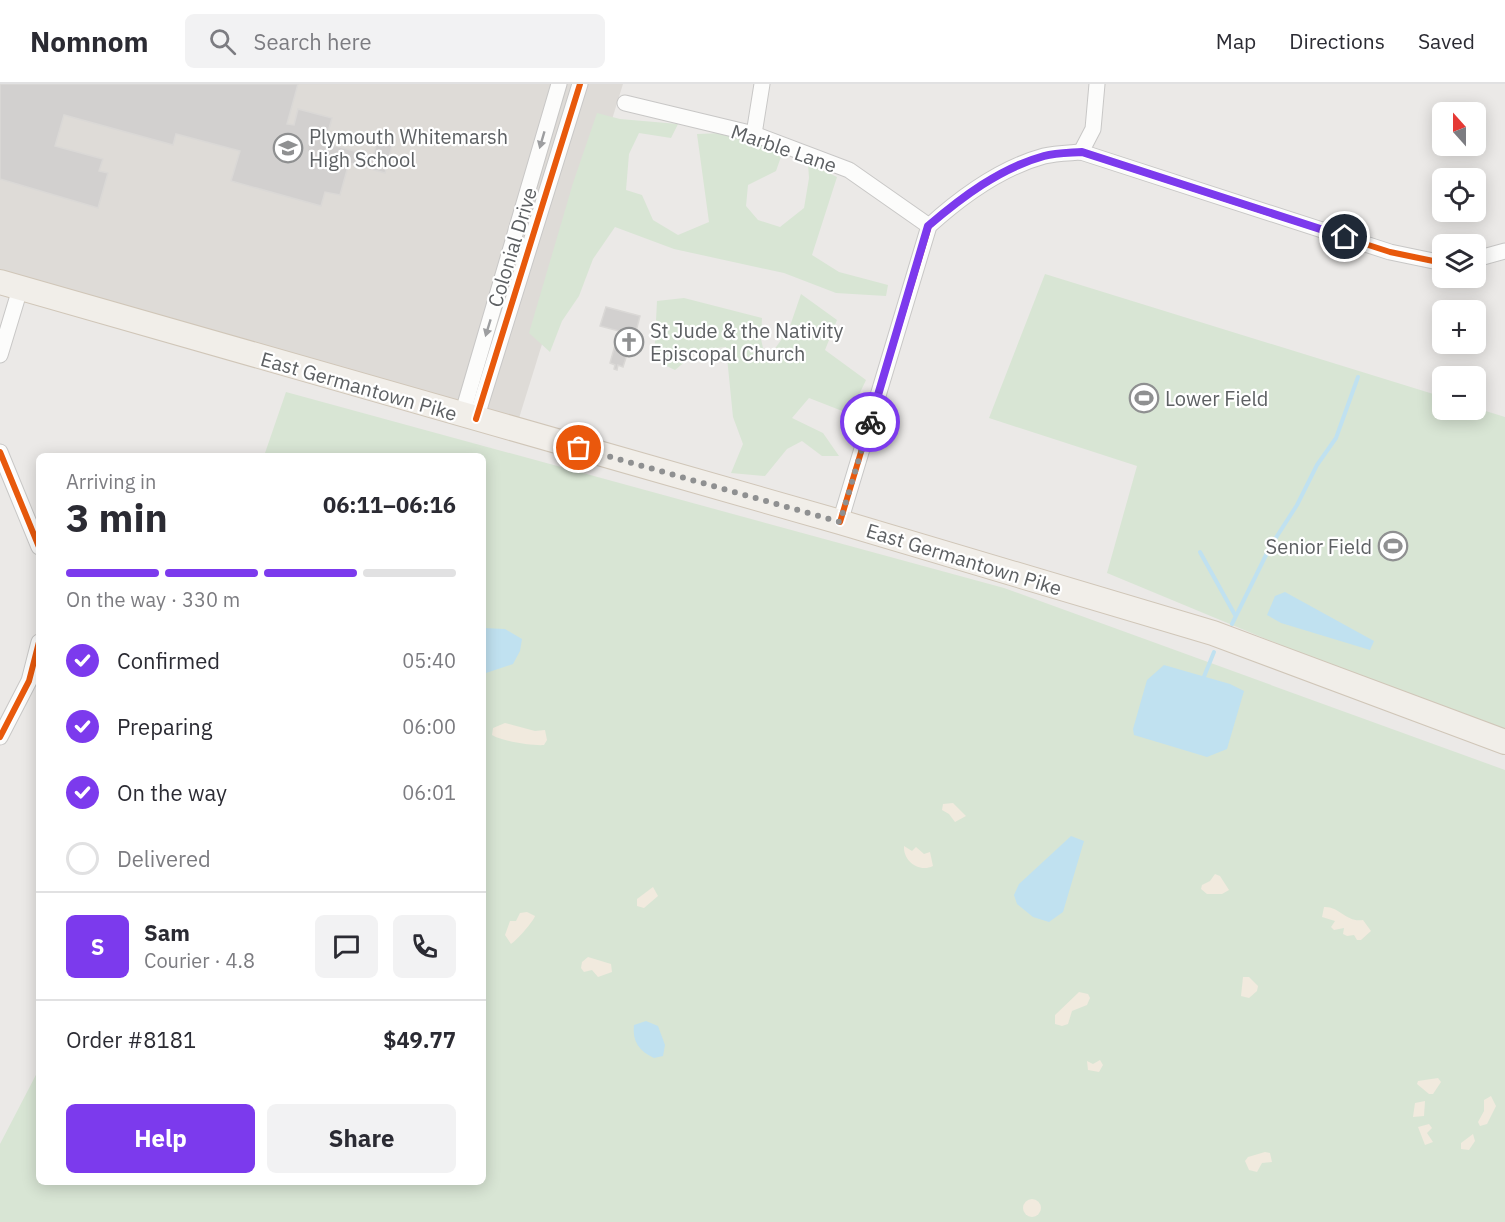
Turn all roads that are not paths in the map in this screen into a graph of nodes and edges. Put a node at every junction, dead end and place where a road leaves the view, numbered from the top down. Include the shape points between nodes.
1 (559, 84) edge
2 (580, 84) edge
3 (762, 84) edge
4 (1097, 84) edge
5 (624, 103) dead end
6 (754, 134) junction
7 (1082, 152) junction
8 (928, 226) junction
9 (1505, 251) edge
10 (1486, 256) edge
11 (1432, 261) edge
12 (10, 285) edge
13 (0, 355) edge
14 (469, 417) junction
15 (0, 452) edge
16 (840, 522) junction
17 (36, 540) edge
18 (36, 667) edge
19 (34, 683) edge
20 (0, 737) edge
21 (1505, 742) edge

1 -> 14 street, Colonial Drive
2 - 14 street, Colonial Drive
3 - 6 street
4 - 7 street via 1093,129
5 - 6 street, Marble Lane
6 - 8 street, Marble Lane via 849,171
7 - 8 street via 1046,155 1020,165 985,183
7 - 11 street via 1390,252
8 - 16 street
9 - 10 street
12 - 13 street
12 - 14 main road, East Germantown Pike
14 - 16 main road, East Germantown Pike
15 - 17 street
16 - 21 main road, East Germantown Pike via 1213,633
18 - 19 street
19 - 20 street

